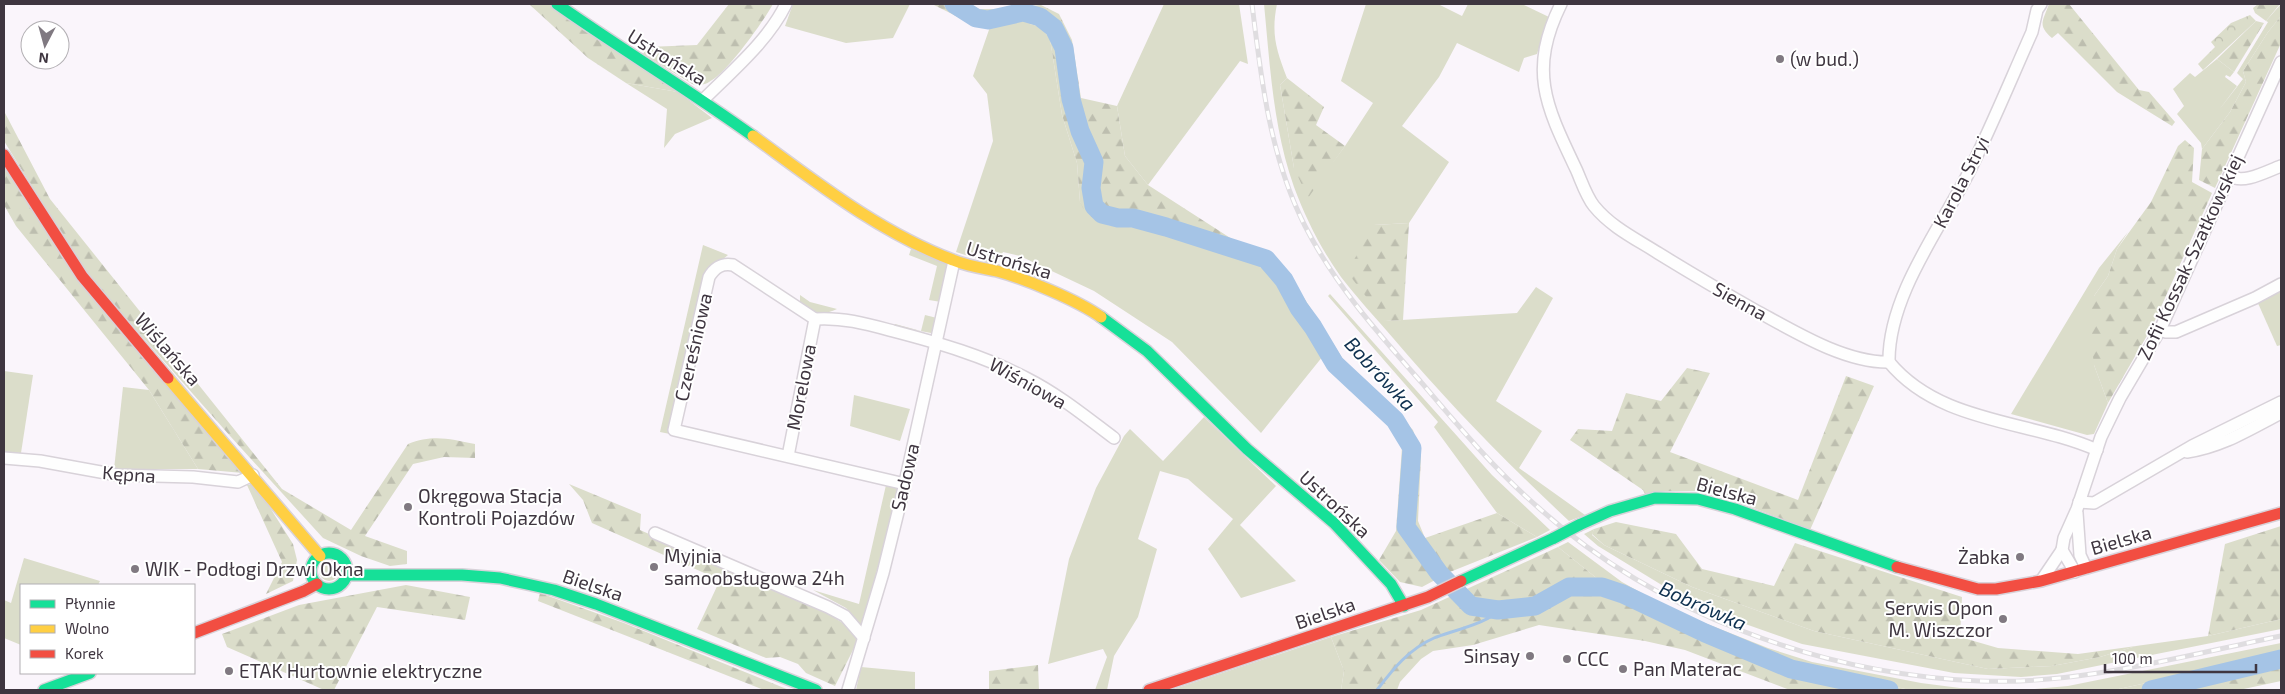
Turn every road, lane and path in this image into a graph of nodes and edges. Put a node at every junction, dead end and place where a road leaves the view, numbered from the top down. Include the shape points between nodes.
1 (558, 4) edge
2 (786, 4) edge
3 (1561, 4) edge
4 (2041, 4) edge
5 (2281, 62) edge
6 (703, 100) junction
7 (4, 155) edge
8 (2281, 166) edge
9 (2229, 176) junction
10 (954, 261) junction
11 (2281, 284) edge
12 (815, 319) junction
13 (2160, 330) junction
14 (935, 341) junction
15 (1890, 362) junction
16 (2281, 402) edge
17 (2281, 413) edge
18 (1114, 438) dead end
19 (2097, 450) junction
20 (2180, 454) junction
21 (788, 456) junction
22 (4, 458) edge
23 (253, 476) junction
24 (905, 484) junction
25 (2078, 505) junction
26 (2281, 513) edge
27 (655, 533) dead end
28 (2062, 550) junction
29 (320, 556) junction
30 (2080, 570) junction
31 (346, 575) junction
32 (2040, 581) junction
33 (317, 584) junction
34 (1404, 606) junction
35 (195, 634) edge
36 (864, 638) junction
37 (87, 674) edge
38 (44, 690) edge
39 (816, 690) edge
40 (848, 690) edge
41 (1149, 690) edge

1 - 6 street, Ustrońska
2 - 6 street via 757,44
3 - 15 street, Sienna via 1546,36 1542,58 1546,96 1560,139 1593,206 1621,230 1711,286 1792,330 1872,362
4 - 15 street, Karola Stryi via 2032,32 1968,174 1922,255 1903,298 1889,344
5 - 9 street, Zofii Kossak-Szatkowskiej
6 - 10 street, Ustrońska via 861,214
7 - 23 street, Wiślańska via 82,276
8 - 9 street via 2243,179
9 - 13 street, Zofii Kossak-Szatkowskiej
10 - 14 street, Sadowa
10 - 34 street, Ustrońska via 1042,286 1097,314 1147,350 1247,448 1334,523 1391,584
11 - 13 street via 2176,332
12 - 14 street via 850,320
12 - 21 street, Morelowa
12 - 21 street, Czereśniowa via 733,265 726,264 713,270 674,430
13 - 19 street, Zofii Kossak-Szatkowskiej via 2120,398
14 - 18 street, Wiśniowa via 1027,378
14 - 24 street, Sadowa
15 - 19 street via 1916,388 1957,408
16 - 20 street
17 - 20 street via 2224,443
19 - 25 street, Zofii Kossak-Szatkowskiej
20 - 25 street via 2094,502
21 - 24 street, Czereśniowa
22 - 23 street, Kępna via 117,475 238,482
23 - 29 street, Wiślańska
24 - 36 street, Sadowa
25 - 28 street, Zofii Kossak-Szatkowskiej
25 - 30 street
26 - 30 street, Bielska
27 - 36 street via 828,607 845,616
28 - 30 street
28 - 32 street, Zofii Kossak-Szatkowskiej
29 - 31 street via 332,554 342,559
29 - 33 street via 311,569
30 - 32 street, Bielska
31 - 33 street via 341,584 332,589
31 - 39 street, Bielska via 462,575 500,578 554,590
32 - 34 street, Bielska, bridge via 1978,589 1911,572 1735,509 1698,499 1655,498 1578,525 1463,582
33 - 35 street
34 - 41 street, Bielska
36 - 40 street, Sadowa
37 - 38 street

